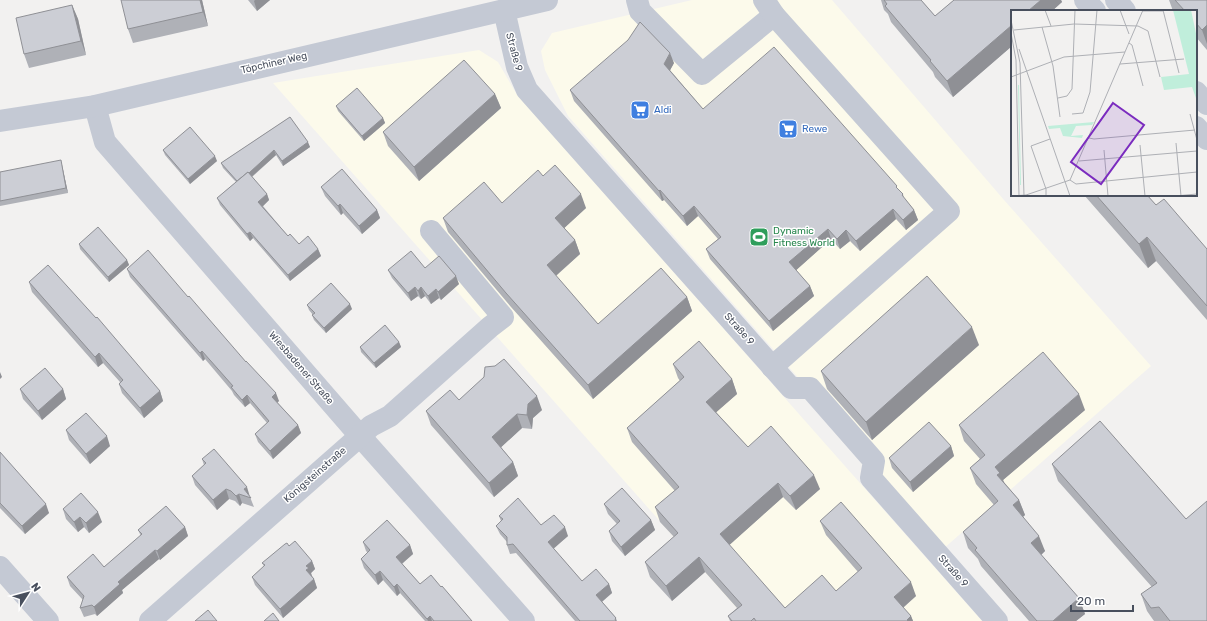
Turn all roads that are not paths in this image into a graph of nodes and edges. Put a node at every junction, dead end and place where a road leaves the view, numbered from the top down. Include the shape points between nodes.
1 (547, 0) edge
2 (637, 0) edge
3 (1085, 0) edge
4 (1116, 0) edge
5 (769, 7) edge
6 (504, 10) junction
7 (1094, 10) edge
8 (1124, 10) edge
9 (1197, 93) edge
10 (1207, 104) edge
11 (95, 106) junction
12 (0, 121) edge
13 (1197, 128) edge
14 (1207, 139) edge
15 (431, 231) dead end
16 (772, 367) junction
17 (360, 436) junction
18 (0, 567) edge
19 (48, 621) edge
20 (150, 621) edge
21 (524, 621) edge
22 (997, 621) edge

1 - 6 street, Töpchiner Weg
2 - 5 street via 640,11 702,74
3 - 7 street
4 - 8 street
5 - 16 street via 949,211
6 - 11 street, Töpchiner Weg
6 - 16 street, Straße 9 via 517,67 527,90
9 - 10 street
11 - 12 street, Töpchiner Weg
11 - 17 street, Wiesbadener Straße via 105,142
13 - 14 street
15 - 17 street, Königsteinstraße via 503,317 390,416 371,426
16 - 22 street, Straße 9 via 791,388 810,388 874,461 871,478
17 - 20 street, Königsteinstraße
17 - 21 street, Wiesbadener Straße
18 - 19 street

